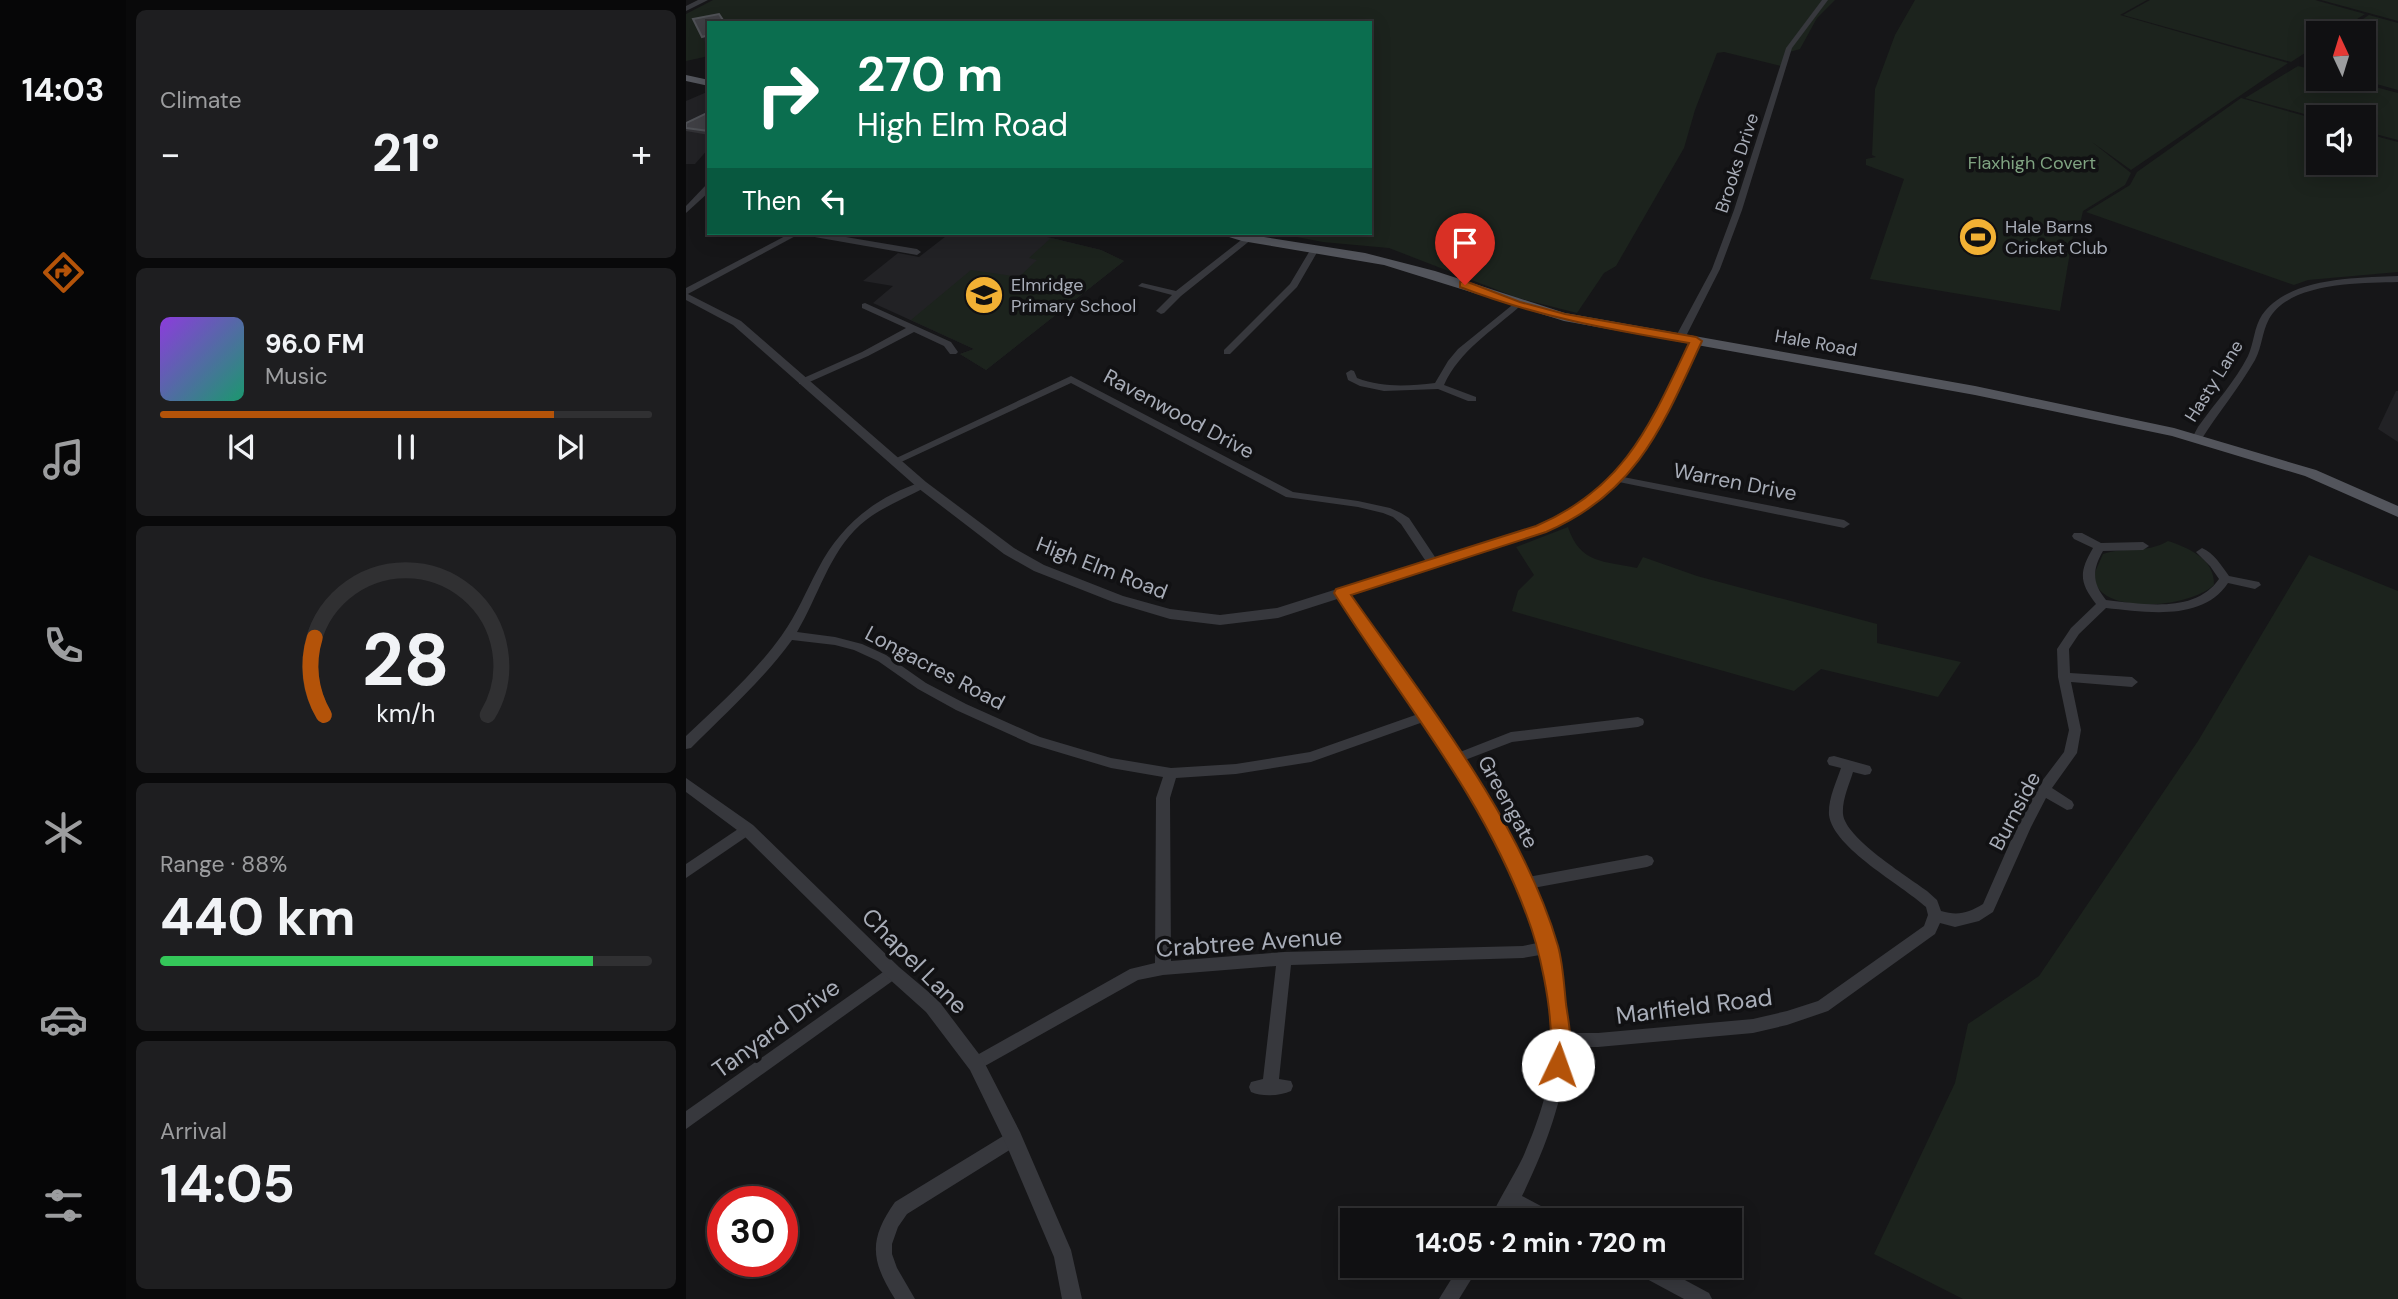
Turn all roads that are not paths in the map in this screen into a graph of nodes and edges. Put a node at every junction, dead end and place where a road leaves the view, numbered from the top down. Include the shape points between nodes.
1 (704, 0) edge
2 (1825, 0) edge
3 (686, 9) edge
4 (686, 78) edge
5 (707, 83) edge
6 (707, 189) edge
7 (686, 195) edge
8 (699, 196) junction
9 (686, 211) edge
10 (793, 235) edge
11 (820, 235) edge
12 (1231, 235) edge
13 (1248, 239) junction
14 (1315, 249) junction
15 (917, 252) dead end
16 (2398, 279) edge
17 (1142, 286) dead end
18 (686, 294) edge
19 (1178, 294) junction
20 (1516, 304) junction
21 (865, 306) dead end
22 (1161, 311) dead end
23 (912, 328) junction
24 (1680, 338) junction
25 (1696, 341) junction
26 (953, 352) dead end
27 (1227, 352) dead end
28 (1352, 373) dead end
29 (802, 382) junction
30 (1440, 386) junction
31 (1472, 398) dead end
32 (2197, 438) junction
33 (895, 461) junction
34 (1618, 479) junction
35 (922, 485) junction
36 (2398, 512) edge
37 (1844, 524) dead end
38 (2078, 536) dead end
39 (2143, 546) dead end
40 (2099, 547) junction
41 (2202, 552) dead end
42 (1433, 563) junction
43 (2225, 579) junction
44 (2255, 585) dead end
45 (1342, 593) junction
46 (2103, 604) junction
47 (789, 635) junction
48 (2063, 677) junction
49 (2132, 682) dead end
50 (1427, 716) junction
51 (1638, 722) dead end
52 (686, 744) edge
53 (1457, 758) junction
54 (1865, 770) dead end
55 (1171, 773) junction
56 (686, 784) edge
57 (2044, 789) junction
58 (2067, 805) dead end
59 (747, 829) junction
60 (1647, 861) dead end
61 (686, 872) edge
62 (1525, 884) junction
63 (1936, 915) junction
64 (1549, 947) junction
65 (1284, 959) junction
66 (1163, 968) junction
67 (893, 972) junction
68 (1561, 1040) junction
69 (976, 1064) junction
70 (1271, 1086) dead end
71 (686, 1121) edge
72 (1013, 1138) junction
73 (1511, 1200) junction
74 (1506, 1208) edge
75 (1527, 1208) edge
76 (1462, 1278) edge
77 (1663, 1278) edge
78 (906, 1299) edge
79 (1072, 1299) edge
80 (1448, 1299) edge
81 (1703, 1299) edge

1 - 3 street
2 - 24 street, Brooks Drive via 1788,48 1738,210 1716,269
4 - 5 main road
6 - 8 street
7 - 8 street
8 - 9 street
10 - 18 street
11 - 15 street
12 - 13 main road, Hale Road
13 - 14 main road, Hale Road
13 - 19 street
14 - 20 main road, Hale Road via 1416,268
14 - 27 street via 1294,285
16 - 32 street, Hasty Lane via 2336,283 2280,302 2267,314 2253,355
17 - 19 street
18 - 29 street, High Elm Road via 737,323
19 - 22 street
20 - 24 main road, Hale Road
20 - 30 street via 1460,351 1445,370
21 - 23 street
23 - 26 street via 948,344
23 - 29 street
24 - 25 main road, Hale Road
25 - 32 main road, Hale Road via 1979,391
25 - 34 street, High Elm Road via 1657,424
28 - 30 street via 1353,380 1381,387
29 - 33 street, High Elm Road
30 - 31 street
32 - 36 main road, Hale Road via 2307,469
33 - 35 street, High Elm Road
33 - 42 street, Ravenwood Drive via 1071,379 1290,495 1387,510 1405,521
34 - 37 street, Warren Drive
34 - 42 street, High Elm Road via 1570,517
35 - 45 street, High Elm Road via 1039,568 1170,614 1249,618
35 - 47 street via 869,513 850,529
38 - 40 street
39 - 40 street
40 - 46 street via 2089,564 2087,581
41 - 43 street
42 - 45 street, High Elm Road
43 - 44 street
43 - 46 street via 2221,589 2210,596 2181,606
45 - 50 street, Greengate
46 - 48 street, Burnside via 2063,649
47 - 52 street
47 - 55 street, Longacres Road via 858,647 961,708 1036,741 1111,763
48 - 49 street
48 - 57 street, Burnside via 2075,730 2070,753
50 - 53 street, Greengate
50 - 55 street, Longacres Road via 1311,757
51 - 53 street via 1511,737
53 - 62 street, Greengate
54 - 63 street via 1842,763 1838,822 1850,839 1924,896
55 - 66 street via 1163,798
56 - 59 street, Chapel Lane
57 - 58 street
57 - 63 street, Burnside via 1988,908 1955,921
59 - 61 street
59 - 67 street, Chapel Lane
60 - 62 street
62 - 64 street, Greengate
63 - 68 street, Marlfield Road via 1930,930 1823,1006 1787,1018 1753,1026
64 - 65 street, Crabtree Avenue via 1523,952
64 - 68 street, Greengate
65 - 66 street, Crabtree Avenue
65 - 70 street
66 - 69 street, Crabtree Avenue via 1135,974
67 - 69 street, Chapel Lane via 932,1006
67 - 71 street, Tanyard Drive
68 - 73 street, Greengate via 1554,1098
69 - 72 street, Chapel Lane
72 - 78 street via 901,1208 888,1224 882,1240 884,1258
72 - 79 street, Chapel Lane via 1064,1257
73 - 74 street, Greengate
73 - 75 street
76 - 80 street
77 - 81 street

